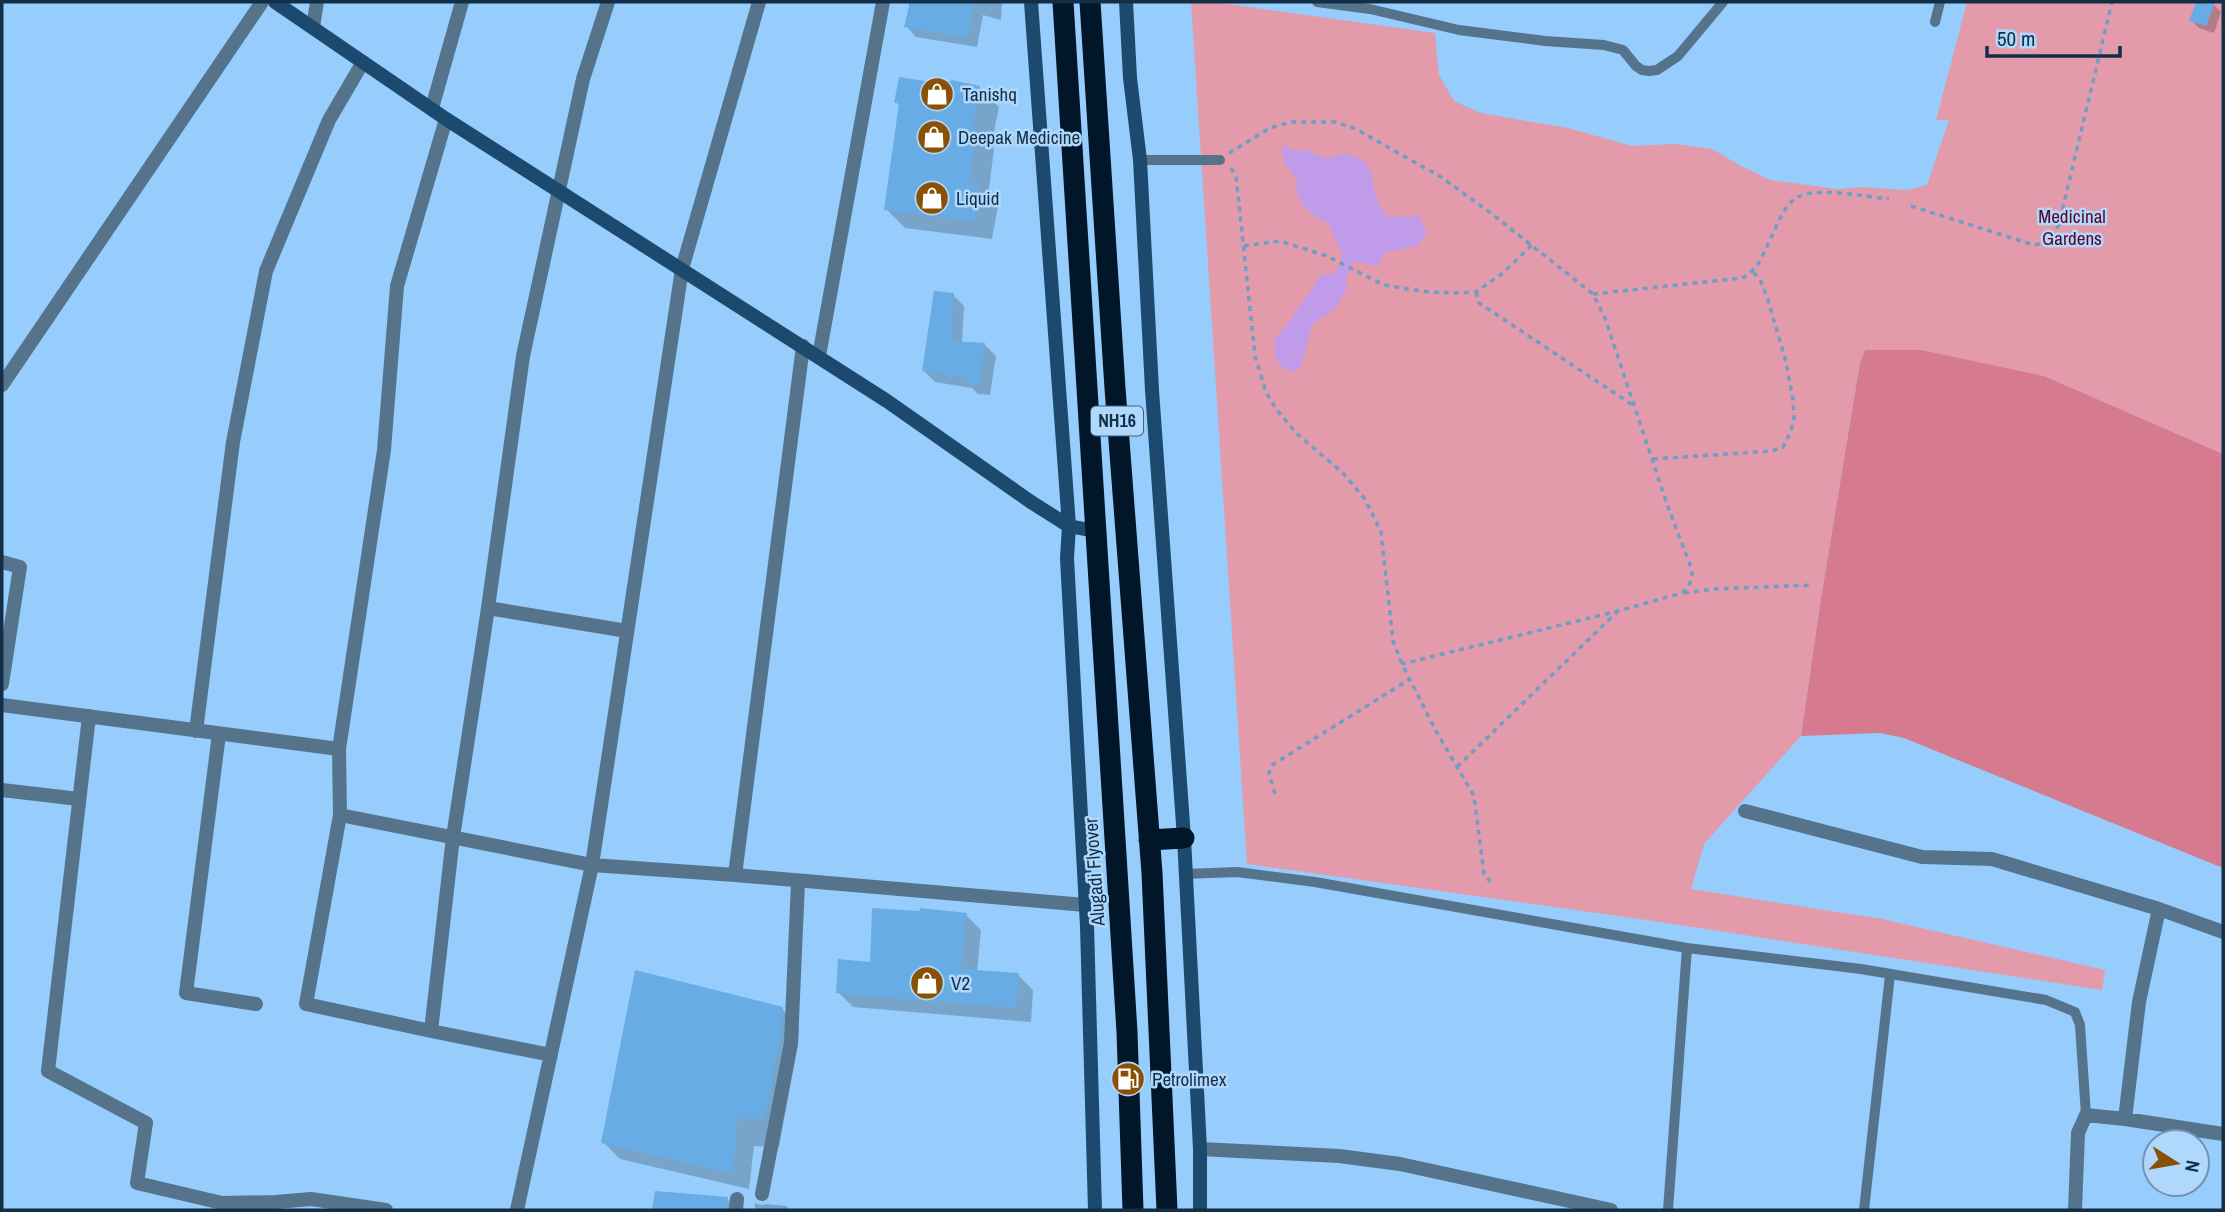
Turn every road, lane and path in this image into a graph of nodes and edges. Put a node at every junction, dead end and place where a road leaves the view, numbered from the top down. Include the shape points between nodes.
1 (262, 2) edge
2 (275, 2) edge
3 (317, 2) edge
4 (462, 2) edge
5 (608, 2) edge
6 (758, 2) edge
7 (883, 2) edge
8 (1031, 2) edge
9 (1063, 2) edge
10 (1090, 2) edge
11 (1126, 2) edge
12 (1317, 2) edge
13 (1723, 2) edge
14 (1940, 2) edge
15 (2112, 2) edge
16 (1935, 22) dead end
17 (313, 27) junction
18 (363, 62) junction
19 (432, 108) junction
20 (446, 119) junction
21 (1140, 160) junction
22 (1220, 160) junction
23 (558, 191) junction
24 (1889, 199) dead end
25 (1910, 206) dead end
26 (1532, 245) junction
27 (1244, 246) junction
28 (682, 269) junction
29 (1753, 272) junction
30 (1476, 292) junction
31 (1593, 295) junction
32 (803, 346) junction
33 (819, 356) junction
34 (2, 385) edge
35 (1635, 406) junction
36 (1653, 459) junction
37 (1069, 526) junction
38 (1095, 531) junction
39 (2, 562) edge
40 (1813, 585) dead end
41 (1682, 593) junction
42 (488, 608) junction
43 (1618, 611) junction
44 (627, 631) junction
45 (1402, 664) junction
46 (1410, 679) junction
47 (2, 684) edge
48 (2, 705) edge
49 (89, 716) junction
50 (196, 731) junction
51 (219, 734) junction
52 (339, 749) junction
53 (1457, 768) junction
54 (2, 790) edge
55 (1275, 793) dead end
56 (79, 799) junction
57 (1745, 811) dead end
58 (340, 815) junction
59 (453, 837) junction
60 (1184, 838) junction
61 (1149, 840) junction
62 (592, 865) junction
63 (1185, 874) junction
64 (735, 875) junction
65 (798, 881) junction
66 (1492, 884) dead end
67 (1085, 905) junction
68 (2159, 909) junction
69 (2223, 932) edge
70 (1687, 947) junction
71 (1890, 975) junction
72 (256, 1004) dead end
73 (431, 1031) junction
74 (551, 1055) junction
75 (2086, 1115) junction
76 (2125, 1119) junction
77 (2223, 1134) edge
78 (1200, 1149) junction
79 (762, 1194) dead end
80 (222, 1207) edge
81 (386, 1210) edge
82 (517, 1210) edge
83 (1095, 1210) edge
84 (1133, 1210) edge
85 (1167, 1210) edge
86 (1200, 1210) edge
87 (1611, 1210) edge
88 (1668, 1210) edge
89 (1864, 1210) edge
90 (2075, 1210) edge

1 - 34 street
2 - 17 street
3 - 17 street
4 - 19 street
5 - 23 street via 583,79
6 - 28 street
7 - 33 street
8 - 37 street
9 - 38 highway, NH16
10 - 61 highway, NH16
11 - 21 street
12 - 13 lane via 1459,30 1604,45 1623,50 1636,66 1649,71 1678,56
14 - 16 lane
15 - 25 path via 2059,224 2049,242 2034,245
17 - 18 street
18 - 19 street
18 - 50 street via 329,120 266,271 233,442
19 - 20 street
20 - 23 street
20 - 52 street via 397,286 384,450
21 - 22 lane
21 - 60 street
22 - 26 path via 1270,128 1292,122 1335,122 1441,177
22 - 27 path via 1236,177
23 - 28 street
23 - 42 street via 523,356
24 - 29 path via 1826,192 1798,196
26 - 30 path
26 - 31 path
27 - 30 path via 1280,241 1327,256 1384,285 1428,292
27 - 45 path via 1255,356 1266,392 1296,433 1343,473 1372,513 1381,532 1393,641
28 - 32 street
28 - 44 street
29 - 31 path via 1742,278
29 - 36 path via 1768,300 1793,400 1794,418 1783,447
30 - 35 path via 1479,303
31 - 35 path
32 - 33 street
32 - 64 street
33 - 37 street
35 - 36 path
36 - 41 path via 1692,569 1689,587
37 - 38 street
37 - 67 street
38 - 84 highway, Alugadi Flyover / NH16 via 1127,1032
39 - 47 street via 20,567
40 - 41 path
41 - 43 path
42 - 44 street
42 - 59 street
43 - 45 path
43 - 53 path
44 - 62 street
45 - 46 path
46 - 53 path
46 - 55 path via 1272,765 1269,773
48 - 49 street
49 - 50 street
49 - 56 street
50 - 51 street
51 - 52 street
51 - 72 street via 186,993
52 - 58 street
53 - 66 path via 1474,796 1484,874
54 - 56 street
56 - 80 street via 48,1071 146,1123 137,1183
57 - 68 street via 1922,857 1992,859
58 - 59 street
58 - 73 street via 306,1004
59 - 62 street
59 - 73 street
60 - 61 highway
60 - 63 street
61 - 85 highway, NH16
62 - 64 street
62 - 74 street
63 - 70 lane via 1237,872 1315,882
63 - 78 street
64 - 65 street
65 - 67 street
65 - 79 street via 791,1043
67 - 83 street
68 - 69 street
68 - 76 street via 2139,1002
70 - 71 lane
70 - 88 lane
71 - 75 lane via 2046,1000 2075,1012 2080,1025
71 - 89 lane
73 - 74 street
74 - 82 street
75 - 76 street
75 - 90 street via 2078,1133
76 - 77 street
78 - 86 street
78 - 87 street via 1400,1164
80 - 81 street via 311,1199

